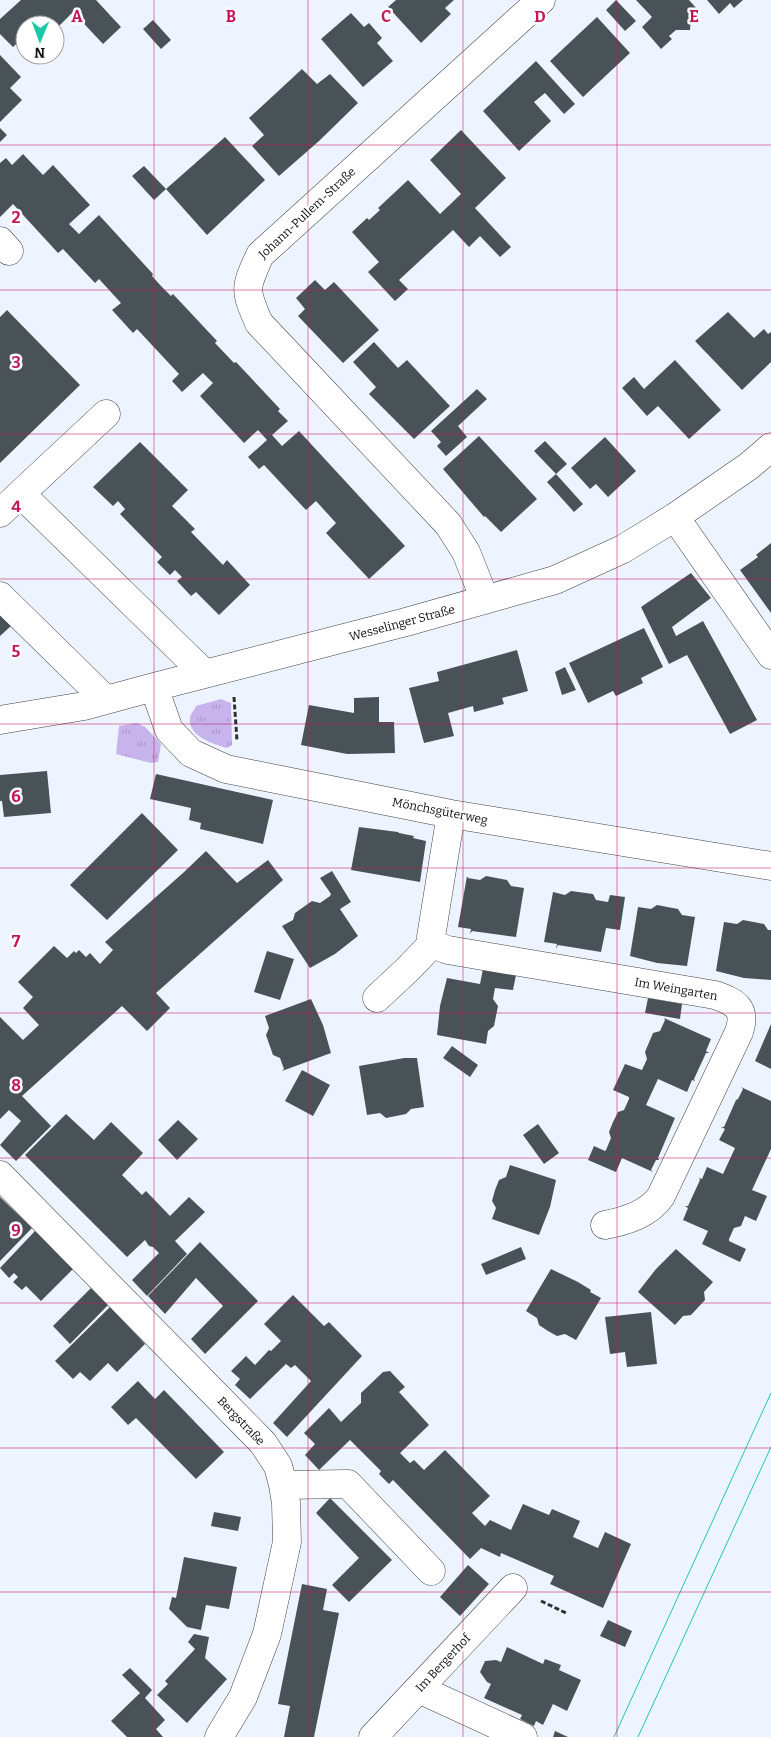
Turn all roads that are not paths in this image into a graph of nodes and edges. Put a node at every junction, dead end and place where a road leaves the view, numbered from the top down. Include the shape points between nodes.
1 (541, 0) edge
2 (106, 414) dead end
3 (771, 447) edge
4 (21, 494) junction
5 (0, 513) edge
6 (675, 517) junction
7 (0, 596) edge
8 (486, 600) junction
9 (771, 655) edge
10 (204, 674) junction
11 (154, 686) junction
12 (106, 700) junction
13 (0, 720) edge
14 (451, 814) junction
15 (771, 866) edge
16 (433, 942) junction
17 (377, 998) dead end
18 (0, 1175) edge
19 (605, 1224) dead end
20 (283, 1485) junction
21 (431, 1571) dead end
22 (513, 1588) dead end
23 (419, 1689) junction
24 (219, 1737) edge
25 (373, 1737) edge
26 (523, 1737) edge

1 - 8 street, Johann-Pullem-Straße via 260,255 247,282 248,300 259,323 448,524 466,552
2 - 4 street
3 - 6 street, Wesselinger Straße
4 - 5 street
4 - 10 street
6 - 8 street, Wesselinger Straße via 623,549 555,580
6 - 9 street
7 - 12 street
8 - 10 street, Wesselinger Straße
10 - 11 street, Wesselinger Straße
11 - 12 street, Wesselinger Straße
11 - 14 street, Mönchsgüterweg via 169,730 191,753 226,769
12 - 13 street, Wesselinger Straße
14 - 15 street, Mönchsgüterweg
14 - 16 street via 431,937
16 - 17 street
16 - 19 street, Im Weingarten via 448,950 715,995 737,1006 742,1018 739,1032 662,1196 647,1210 624,1221
18 - 20 street, Bergstraße via 263,1443 278,1466
20 - 21 street via 348,1484
20 - 24 street, Bergstraße via 287,1542 267,1634 243,1697
22 - 23 street, Im Bergerhof
23 - 25 street, Im Bergerhof
23 - 26 street

